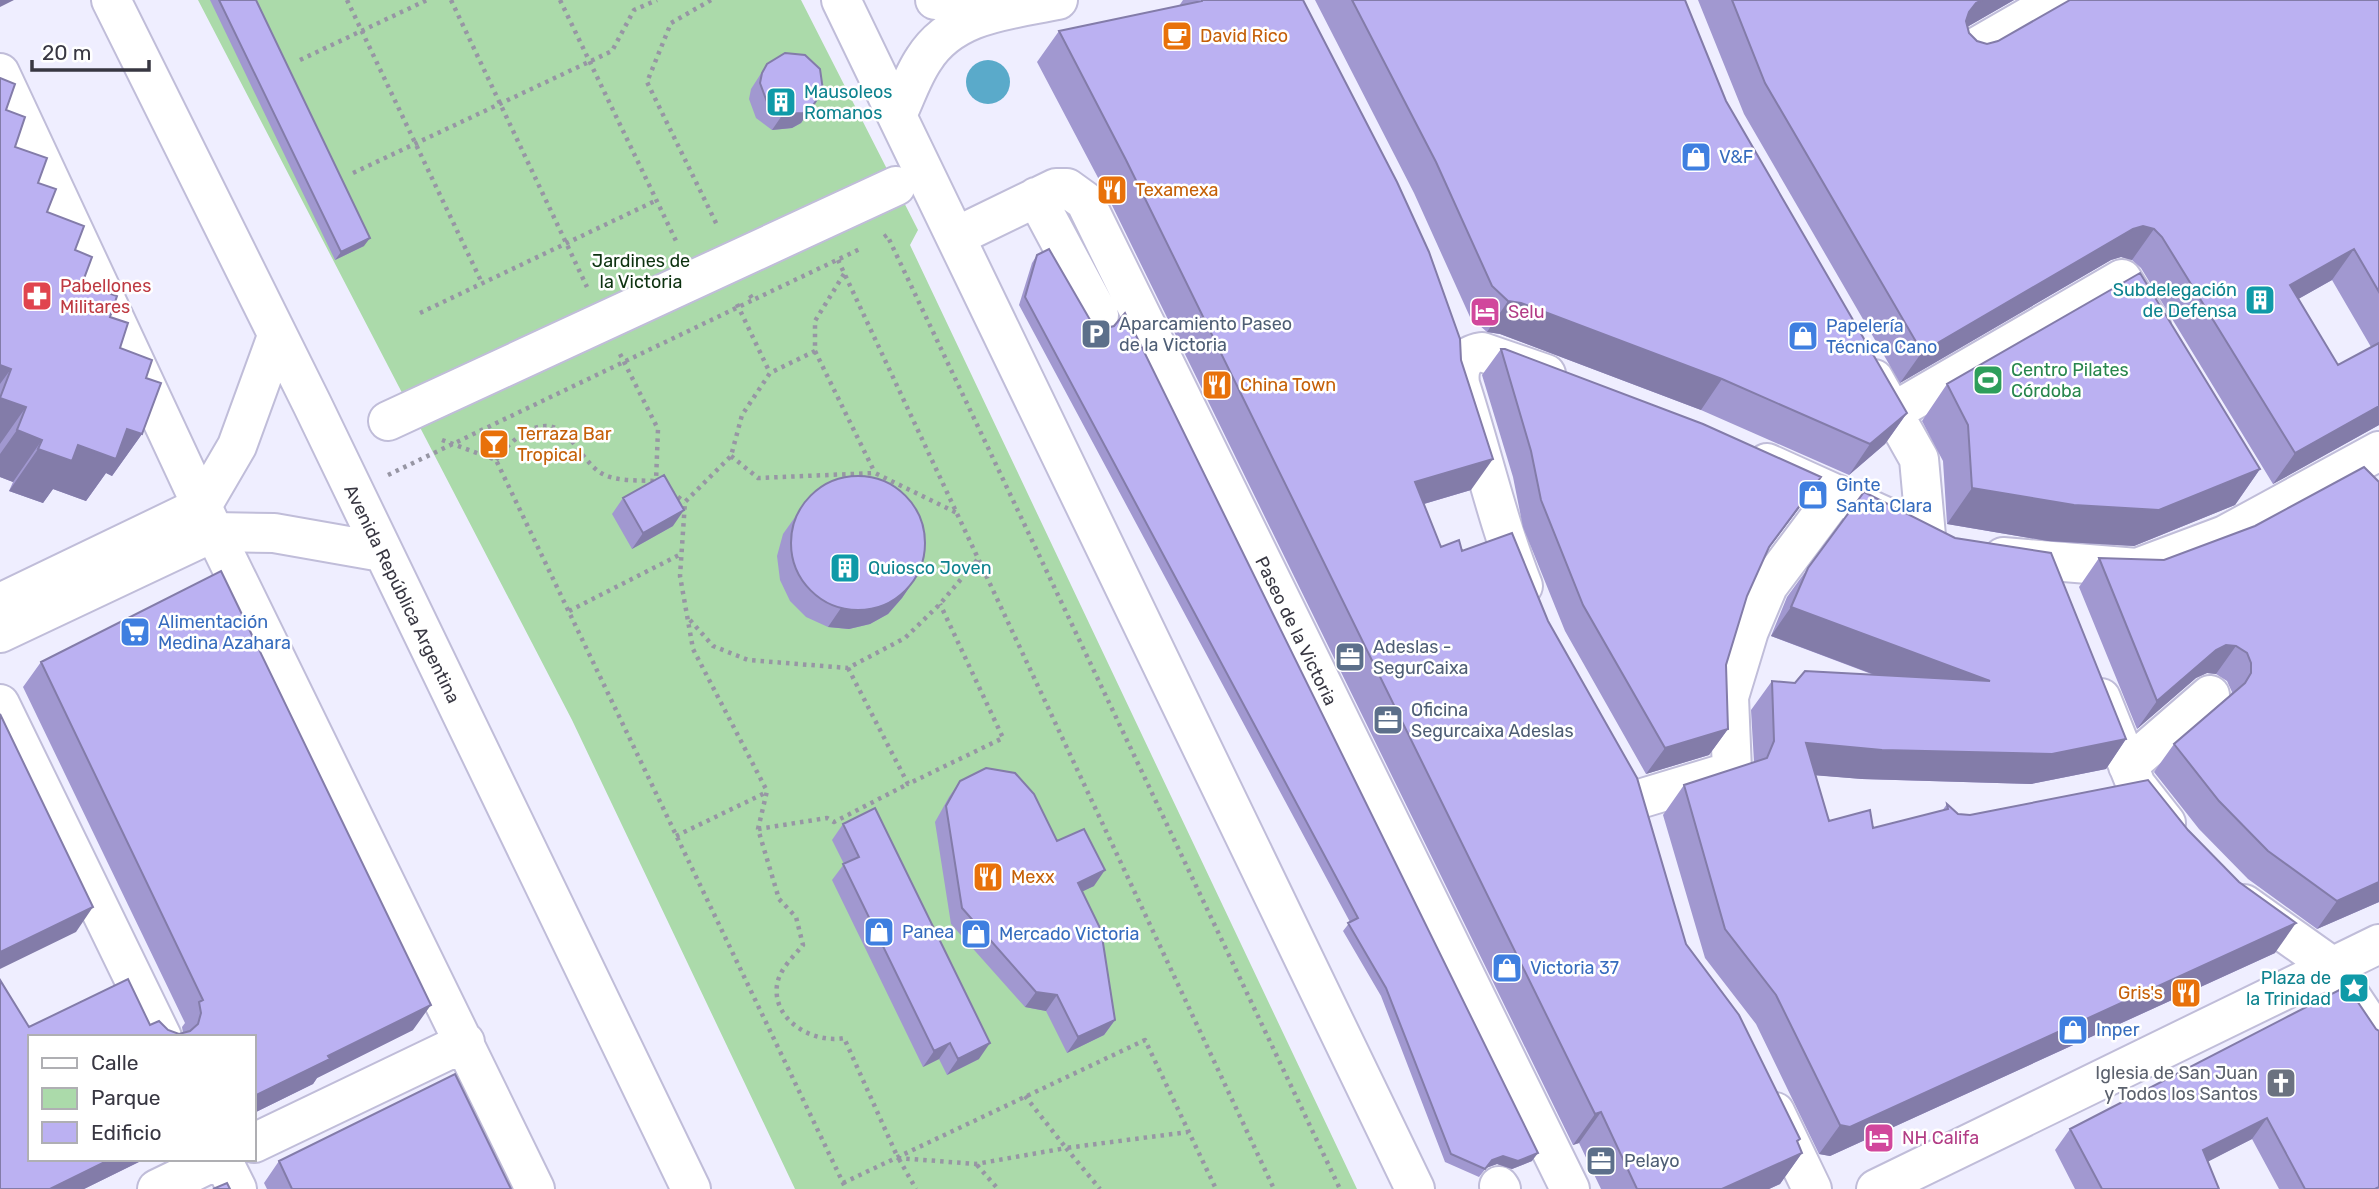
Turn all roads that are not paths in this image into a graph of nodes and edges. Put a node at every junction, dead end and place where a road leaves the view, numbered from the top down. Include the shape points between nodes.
1 (111, 0) edge
2 (841, 0) edge
3 (935, 0) edge
4 (969, 0) edge
5 (1058, 0) edge
6 (2058, 0) edge
7 (1966, 53) edge
8 (0, 74) edge
9 (898, 114) junction
10 (896, 186) dead end
11 (1036, 197) junction
12 (957, 236) junction
13 (1098, 315) dead end
14 (1449, 322) edge
15 (278, 336) junction
16 (1858, 352) edge
17 (1479, 356) junction
18 (2172, 361) edge
19 (1580, 387) edge
20 (1893, 412) junction
21 (388, 421) road end
22 (1729, 446) edge
23 (2379, 451) edge
24 (2245, 478) edge
25 (1837, 494) junction
26 (2266, 514) junction
27 (209, 519) junction
28 (1926, 536) junction
29 (382, 552) junction
30 (2046, 563) junction
31 (2061, 601) edge
32 (0, 603) edge
33 (1536, 617) edge
34 (0, 634) edge
35 (2087, 664) edge
36 (2210, 695) dead end
37 (0, 704) edge
38 (2132, 776) junction
39 (2095, 793) edge
40 (1647, 838) edge
41 (2379, 944) edge
42 (2330, 965) junction
43 (161, 1035) edge
44 (2379, 1038) edge
45 (465, 1042) junction
46 (1761, 1084) edge
47 (256, 1142) edge
48 (216, 1161) edge
49 (221, 1161) edge
50 (157, 1189) edge
51 (237, 1189) edge
52 (535, 1189) edge
53 (691, 1189) edge
54 (1415, 1189) edge
55 (1570, 1189) edge
56 (1812, 1189) edge
57 (1876, 1189) edge

1 - 15 street, Avenida República Argentina
2 - 9 street
3 - 4 street
5 - 9 street via 965,21 923,60
6 - 7 street
8 - 27 street
9 - 12 street
10 - 21 street
11 - 12 street, Paseo de la Victoria
11 - 13 street
11 - 55 street, Paseo de la Victoria via 1067,188 1085,201
12 - 54 street
14 - 17 street
15 - 27 street
15 - 29 street, Avenida República Argentina
16 - 20 street
17 - 19 street
17 - 33 street via 1460,369 1460,384 1492,484 1502,533
18 - 20 street via 2122,279
20 - 28 street via 1919,459
22 - 25 street
23 - 26 street
24 - 26 street
25 - 28 street
25 - 40 street via 1768,586 1749,631 1729,697 1732,771 1628,788
26 - 30 street via 2225,535 2137,568
27 - 29 street
27 - 32 street
27 - 34 street
27 - 45 street
28 - 30 street via 1944,547
29 - 53 street, Avenida República Argentina
30 - 31 street
35 - 38 street
36 - 38 street
37 - 43 street
38 - 39 street
38 - 42 street via 2234,896
41 - 42 street
42 - 44 street
42 - 57 street
45 - 47 street
45 - 52 street
46 - 56 street
48 - 50 street
49 - 51 street

